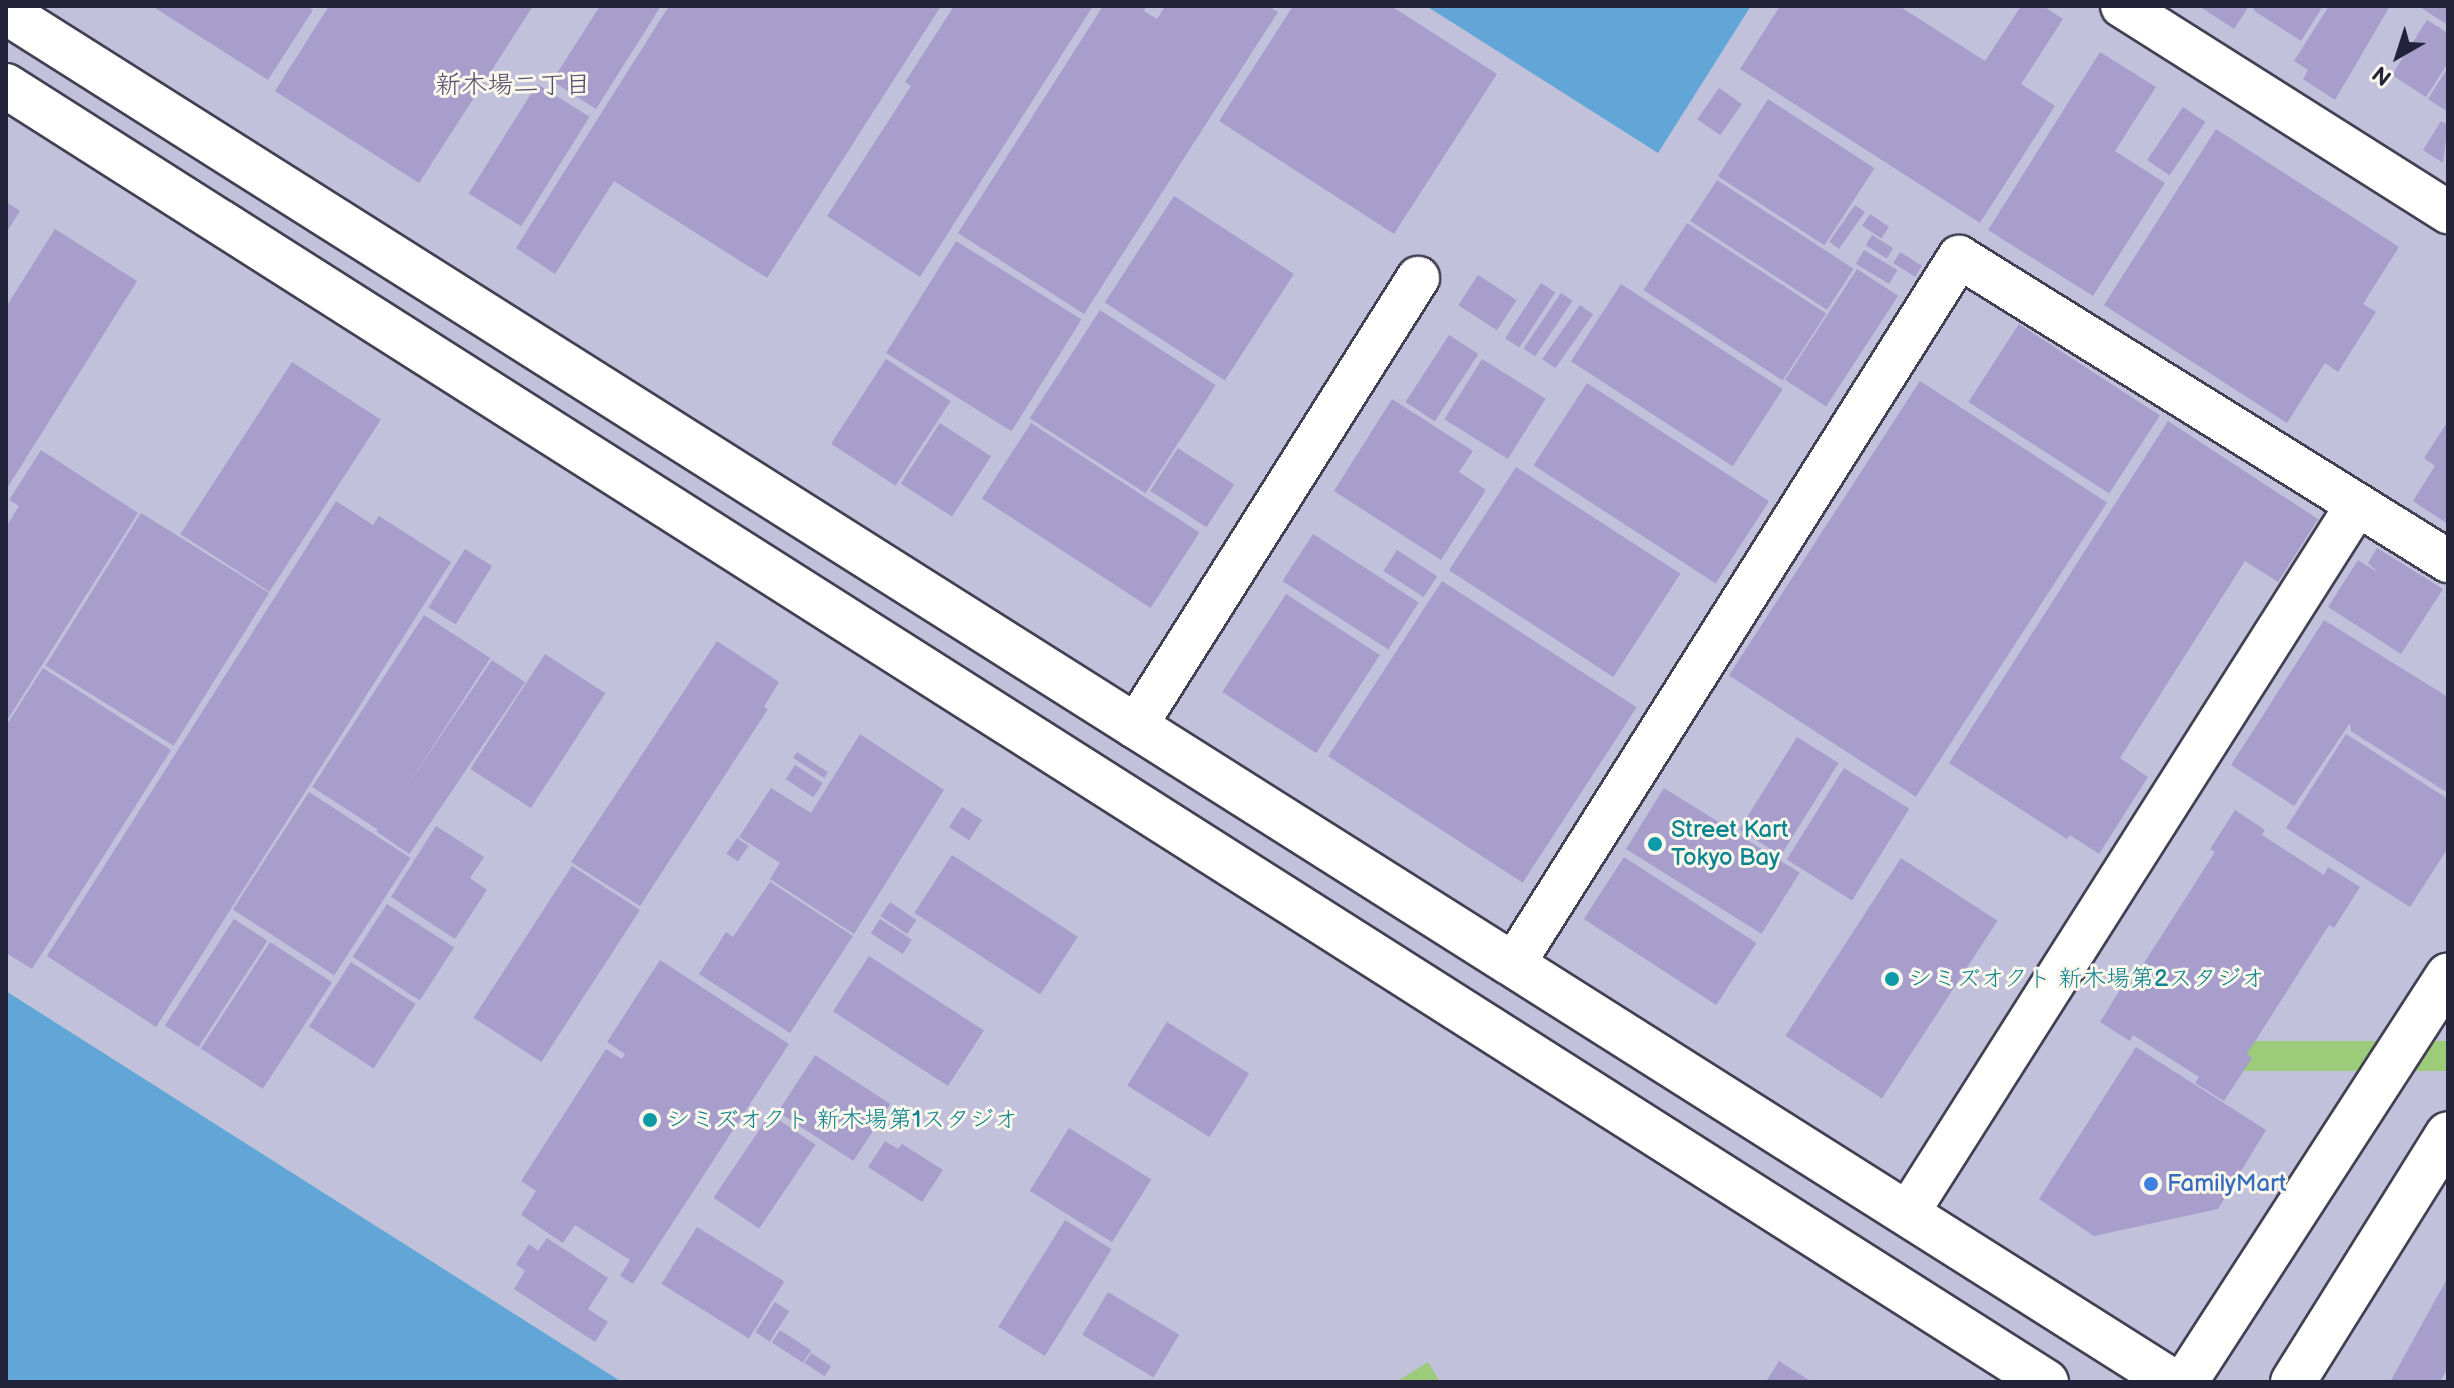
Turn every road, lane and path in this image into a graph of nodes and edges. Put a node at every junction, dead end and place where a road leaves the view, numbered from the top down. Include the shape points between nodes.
1 (2122, 6) edge
2 (6, 12) edge
3 (6, 86) edge
4 (2448, 212) edge
5 (1418, 278) dead end
6 (589, 380) junction
7 (553, 433) junction
8 (2357, 505) junction
9 (2448, 561) edge
10 (1135, 727) junction
11 (1513, 965) junction
12 (2448, 976) edge
13 (2448, 1134) edge
14 (1907, 1214) junction
15 (2046, 1382) edge
16 (2173, 1382) edge
17 (2185, 1382) edge
18 (2293, 1382) edge

1 - 4 street
2 - 6 street
3 - 7 street
5 - 10 street
6 - 7 street
6 - 10 street
7 - 15 street
8 - 9 street
8 - 11 street via 1959,257
8 - 14 street
10 - 11 street
11 - 14 street
12 - 17 street
13 - 18 street
14 - 16 street

